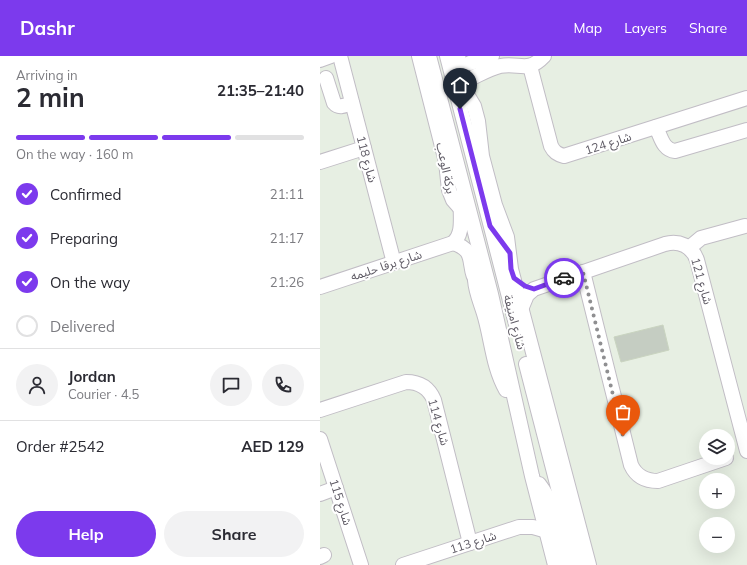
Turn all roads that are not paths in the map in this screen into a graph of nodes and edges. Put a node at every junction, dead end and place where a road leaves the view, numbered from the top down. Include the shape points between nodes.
1 (331, 56) edge
2 (340, 56) edge
3 (419, 56) edge
4 (429, 56) edge
5 (447, 56) edge
6 (492, 56) edge
7 (544, 56) edge
8 (320, 60) edge
9 (464, 60) edge
10 (530, 66) junction
11 (326, 78) dead end
12 (465, 81) junction
13 (468, 96) junction
14 (747, 98) edge
15 (352, 103) junction
16 (656, 127) junction
17 (747, 130) edge
18 (466, 135) junction
19 (364, 148) junction
20 (320, 162) edge
21 (464, 191) junction
22 (460, 208) junction
23 (461, 225) junction
24 (490, 226) junction
25 (745, 226) dead end
26 (453, 243) junction
27 (689, 248) junction
28 (469, 253) junction
29 (510, 253) junction
30 (394, 263) junction
31 (583, 272) junction
32 (514, 278) junction
33 (475, 280) junction
34 (320, 287) edge
35 (534, 289) junction
36 (491, 294) junction
37 (521, 316) junction
38 (515, 400) junction
39 (320, 410) edge
40 (320, 439) edge
41 (747, 451) edge
42 (735, 455) edge
43 (705, 465) edge
44 (532, 476) junction
45 (336, 488) junction
46 (320, 494) edge
47 (540, 503) junction
48 (519, 527) junction
49 (547, 531) junction
50 (470, 543) junction
51 (362, 565) edge
52 (403, 565) edge
53 (555, 565) edge
54 (566, 565) edge
55 (578, 565) edge
56 (589, 565) edge

1 - 8 street
2 - 15 street, شارع 118
3 - 22 street, بركة الوعب via 446,162 449,190
4 - 21 street, شارع امنيفة
5 - 18 street, شارع امنيفة
6 - 9 street
7 - 10 street
9 - 12 street
10 - 12 street via 499,66
10 - 16 street, شارع 124 via 551,146 557,154 570,155
11 - 15 street via 336,105 340,107
12 - 13 street
13 - 18 street
13 - 29 street via 476,113 482,156
14 - 16 street, شارع 124
15 - 19 street, شارع 118
16 - 17 street via 665,148 675,151
18 - 24 street, شارع امنيفة
19 - 20 street
19 - 30 street, شارع 118
21 - 22 street
21 - 36 street, شارع امنيفة
22 - 23 street
23 - 26 street via 459,236
23 - 28 street
24 - 29 street
24 - 37 street, شارع امنيفة
25 - 27 street via 701,238
26 - 28 street via 464,247
26 - 30 street, شارع برقا حليمه
27 - 31 street, شارع 121 via 680,243 670,243
27 - 41 street, شارع 121 via 697,260
28 - 33 street
29 - 32 street
30 - 34 street, شارع برقا حليمه
31 - 35 street, شارع 121
31 - 43 street via 633,470 642,478 658,480
32 - 35 street
32 - 37 street
33 - 36 street
33 - 38 street via 500,377 506,390
35 - 37 street via 524,298
36 - 38 street, شارع امنيفة
37 - 55 street, شارع امنيفة
37 - 56 street
38 - 44 street, شارع امنيفة
39 - 50 street, شارع 114 via 406,382 418,384 428,390 434,400
40 - 45 street, شارع 115
41 - 42 street
44 - 47 street, شارع امنيفة
44 - 54 street via 543,488 551,503
45 - 46 street
45 - 51 street, شارع 115
47 - 48 street, شارع 113
47 - 49 street, شارع امنيفة
48 - 49 street, شارع 113
48 - 50 street, شارع 113
49 - 53 street, شارع امنيفة
50 - 52 street, شارع 113

